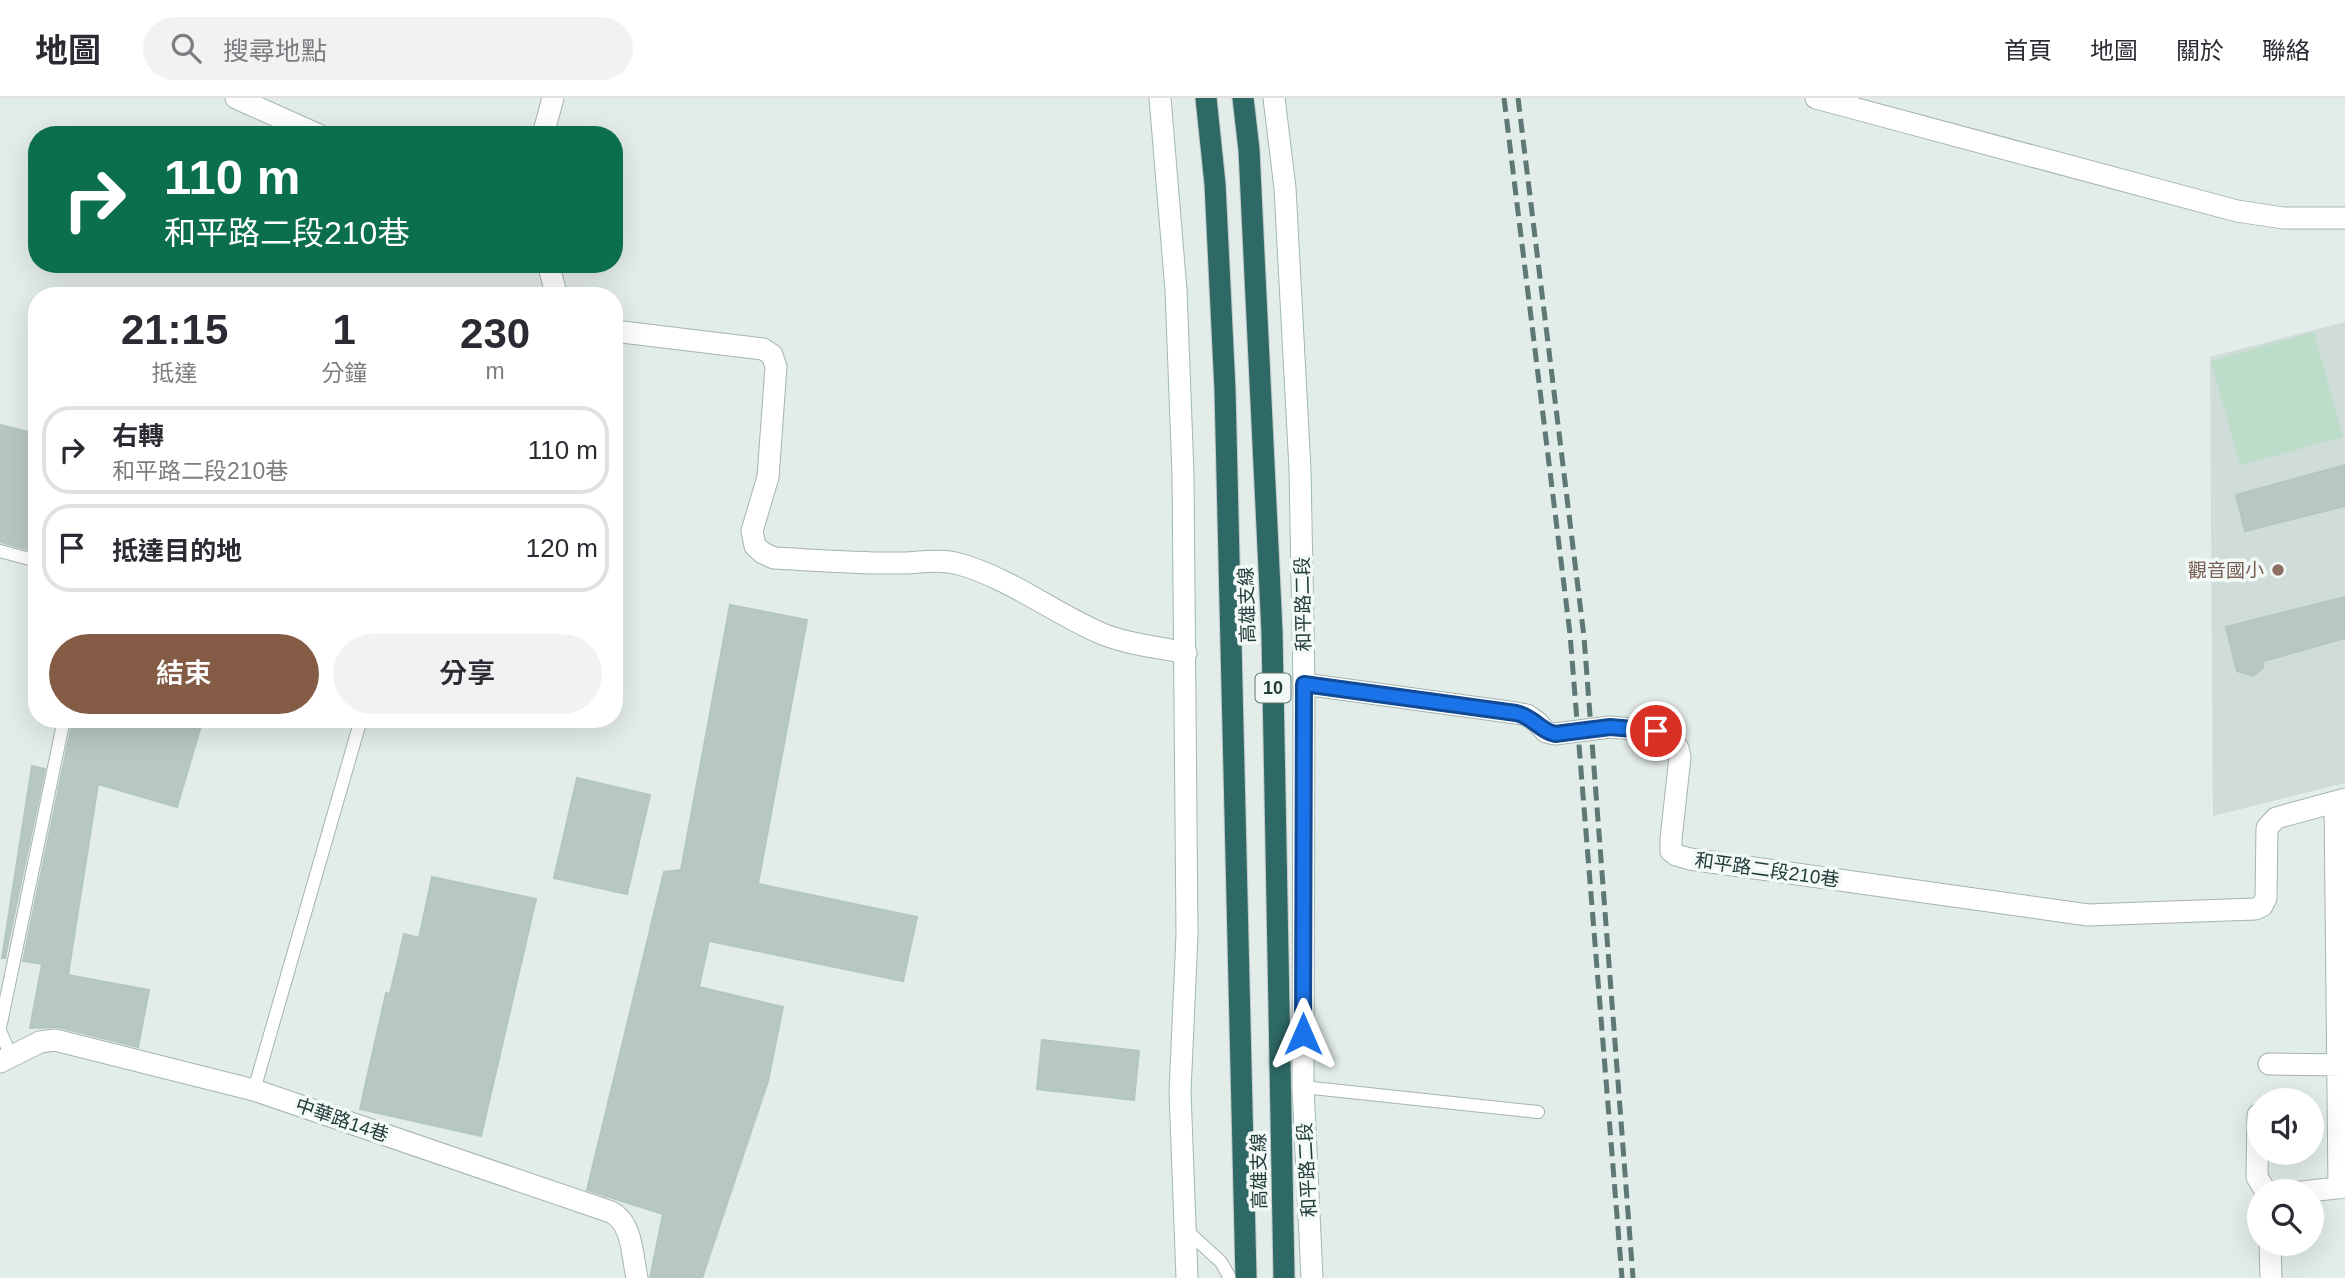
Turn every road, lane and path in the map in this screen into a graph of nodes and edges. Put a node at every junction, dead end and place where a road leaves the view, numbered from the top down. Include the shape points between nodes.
1 (236, 98) edge
2 (553, 98) edge
3 (1160, 98) edge
4 (1206, 98) edge
5 (1243, 98) edge
6 (1274, 98) edge
7 (1816, 98) edge
8 (299, 126) edge
9 (545, 126) edge
10 (2345, 218) edge
11 (623, 332) edge
12 (0, 551) edge
13 (28, 559) edge
14 (1186, 653) junction
15 (1304, 684) junction
16 (62, 728) edge
17 (358, 728) edge
18 (2340, 800) edge
19 (0, 1029) edge
20 (6, 1059) edge
21 (2269, 1064) dead end
22 (2341, 1065) edge
23 (1303, 1087) junction
24 (254, 1090) junction
25 (1538, 1112) dead end
26 (2342, 1187) edge
27 (2324, 1189) edge
28 (1186, 1230) junction
29 (2270, 1256) edge
30 (637, 1278) edge
31 (1187, 1278) edge
32 (1230, 1278) edge
33 (1245, 1278) edge
34 (1284, 1278) edge
35 (1312, 1278) edge
36 (2271, 1278) edge

1 - 8 street
2 - 9 street
3 - 14 street via 1176,290
4 - 33 highway, 高雄支線 / 10 via 1225,390
5 - 34 highway, 高雄支線 / 10 via 1272,632
6 - 15 street, 和平路二段 via 1285,188 1300,470
7 - 10 street via 2237,211 2283,218
11 - 14 street via 763,349 772,355 776,367 768,477 752,531 755,546 763,553 774,558 848,563 958,564 1098,632
12 - 13 lane
14 - 28 street via 1187,935 1180,1092
15 - 18 street, 和平路二段210巷 via 1527,715 1555,734 1610,727 1656,731 1674,743 1680,757 1671,839 1676,855 2088,915 2262,906 2267,828 2276,818
15 - 23 street, 和平路二段
16 - 19 lane
17 - 24 lane
18 - 22 street
19 - 20 lane
20 - 24 street, 中華路14巷 via 40,1042 55,1040
21 - 22 street
22 - 26 street
23 - 25 lane
23 - 35 street, 和平路二段
24 - 30 street, 中華路14巷 via 611,1212 626,1225
26 - 27 street
28 - 31 street
28 - 32 lane via 1221,1262
29 - 36 street

